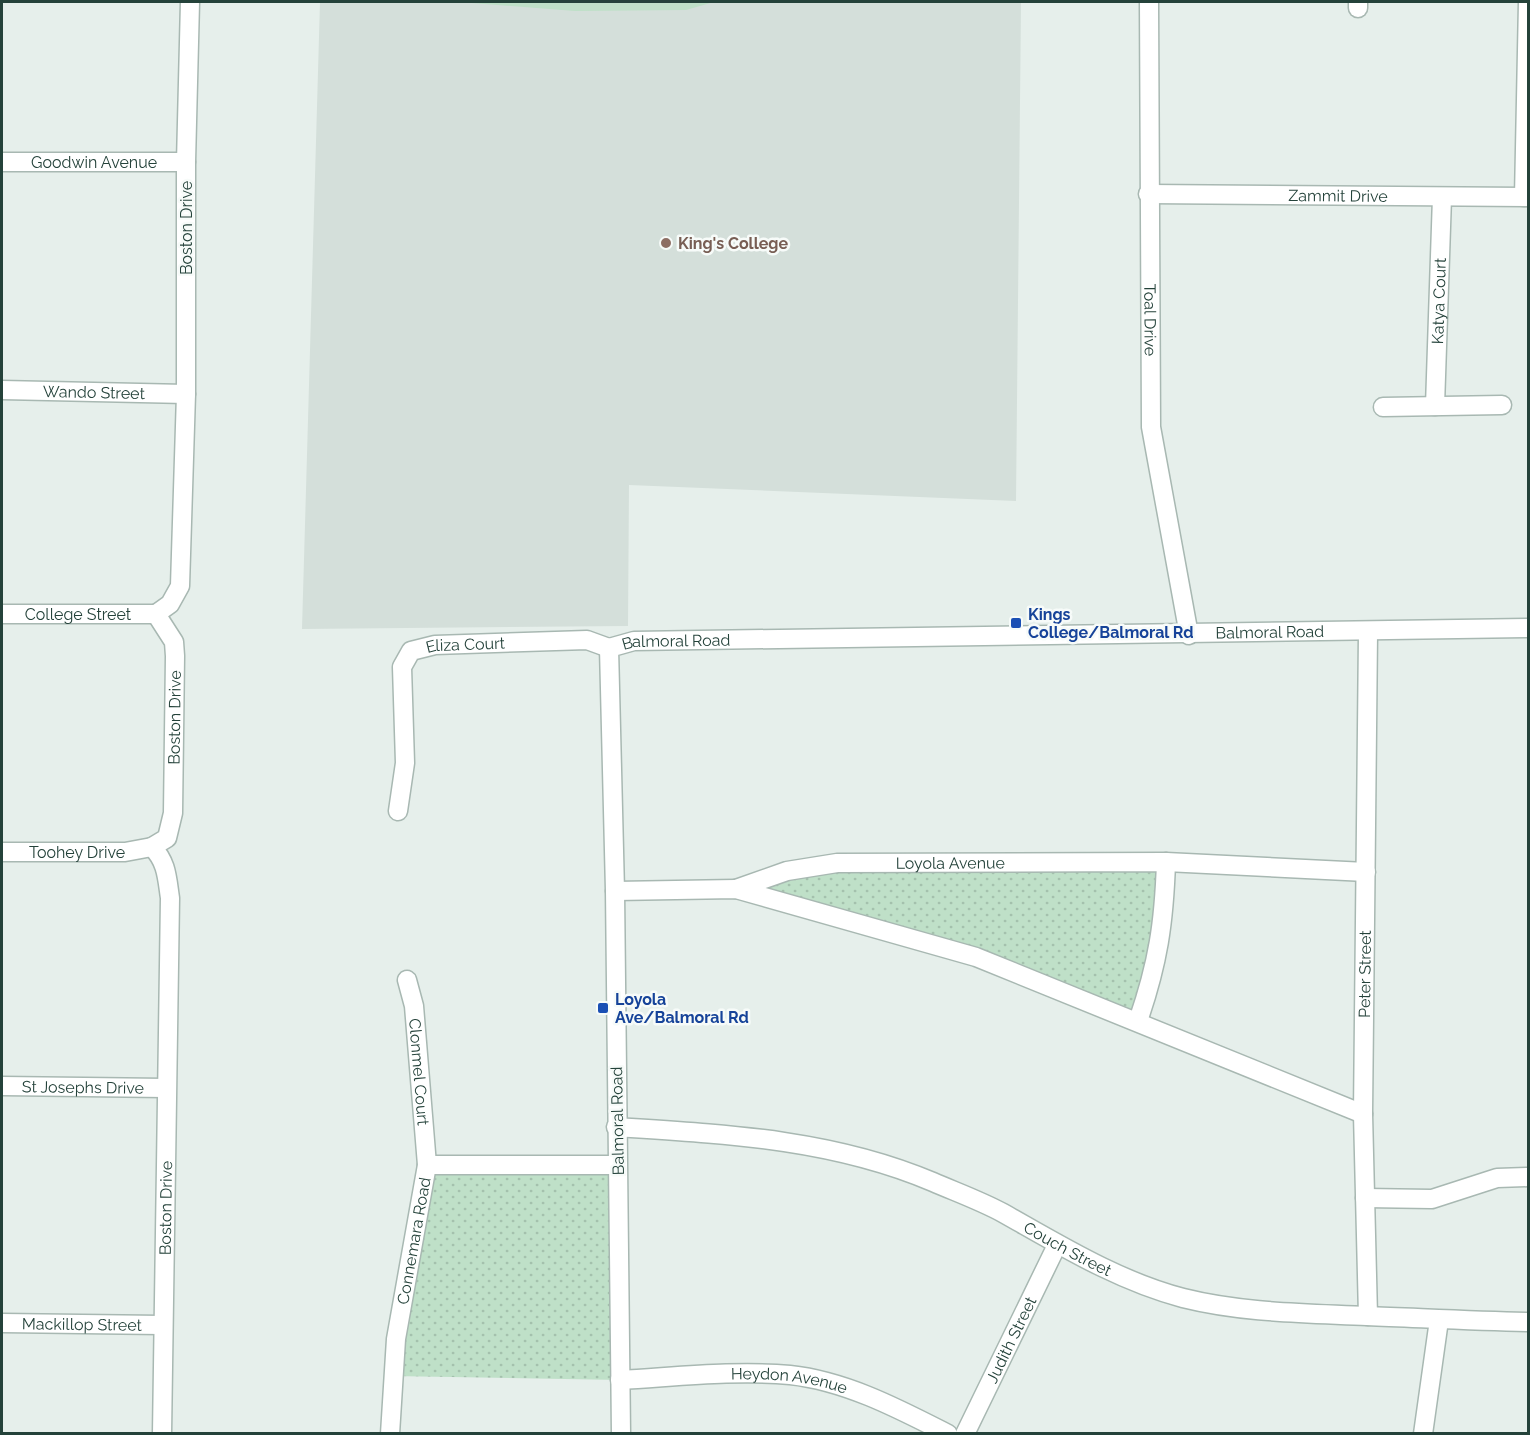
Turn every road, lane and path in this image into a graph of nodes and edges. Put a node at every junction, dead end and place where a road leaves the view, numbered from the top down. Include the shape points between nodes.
1 (190, 2) edge
2 (1149, 2) edge
3 (1528, 2) edge
4 (2, 162) edge
5 (186, 162) junction
6 (1148, 194) junction
7 (1442, 197) junction
8 (1526, 197) edge
9 (2, 390) edge
10 (186, 394) junction
11 (1502, 405) dead end
12 (1435, 406) junction
13 (1383, 407) dead end
14 (2, 614) edge
15 (156, 614) junction
16 (1528, 628) edge
17 (1368, 633) junction
18 (1189, 635) junction
19 (609, 648) junction
20 (398, 811) dead end
21 (152, 847) junction
22 (2, 852) edge
23 (1166, 862) junction
24 (1366, 872) junction
25 (736, 889) junction
26 (615, 891) junction
27 (407, 980) dead end
28 (1138, 1021) junction
29 (2, 1086) edge
30 (166, 1088) junction
31 (1363, 1114) junction
32 (616, 1127) junction
33 (427, 1164) junction
34 (617, 1165) junction
35 (1528, 1177) edge
36 (1365, 1198) junction
37 (1058, 1245) junction
38 (1368, 1316) junction
39 (1439, 1320) junction
40 (1528, 1322) edge
41 (2, 1323) edge
42 (162, 1325) junction
43 (620, 1380) junction
44 (162, 1434) edge
45 (390, 1434) edge
46 (621, 1434) edge
47 (948, 1434) edge
48 (965, 1434) edge
49 (1423, 1434) edge

1 - 5 street, Boston Drive
2 - 6 street, Toal Drive
3 - 8 street
4 - 5 street, Goodwin Avenue
5 - 10 street, Boston Drive
6 - 7 street, Zammit Drive
6 - 18 street, Toal Drive via 1151,427
7 - 8 street, Zammit Drive
7 - 12 street, Katya Court
9 - 10 street, Wando Street
10 - 15 street, Boston Drive via 180,586 170,604
11 - 12 street
12 - 13 street
14 - 15 street, College Street
15 - 21 street, Boston Drive via 174,642 173,813 167,838
16 - 17 street, Balmoral Road
17 - 18 street, Balmoral Road
17 - 24 street, Peter Street
18 - 19 street, Balmoral Road via 634,641
19 - 20 street, Eliza Court via 587,640 435,645 411,651 402,667 405,763
19 - 26 street, Balmoral Road
21 - 22 street, Toohey Drive via 125,852
21 - 30 street, Boston Drive via 162,857 170,898
23 - 24 street, Loyola Avenue
23 - 25 street, Loyola Avenue via 837,863 788,871
23 - 28 street via 1159,953
24 - 31 street, Peter Street
25 - 26 street, Loyola Avenue
25 - 28 street, Loyola Avenue via 976,957
26 - 32 street, Balmoral Road
27 - 33 street, Clonmel Court via 414,1006
28 - 31 street, Loyola Avenue
29 - 30 street, St Josephs Drive
30 - 42 street, Boston Drive
31 - 36 street, Peter Street
32 - 34 street, Balmoral Road
32 - 37 street, Couch Street via 737,1135 862,1156 1000,1212
33 - 34 street, Connemara Road
33 - 45 street, Connemara Road via 396,1339
34 - 43 street, Balmoral Road
35 - 36 street via 1497,1178 1432,1199
36 - 38 street, Peter Street
37 - 38 street, Couch Street via 1147,1287 1182,1298 1227,1307
37 - 48 street, Judith Street
38 - 39 street, Couch Street
39 - 40 street, Couch Street
39 - 49 street
41 - 42 street, Mackillop Street
42 - 44 street, Boston Drive
43 - 46 street, Balmoral Road
43 - 47 street, Heydon Avenue via 792,1375 863,1394

